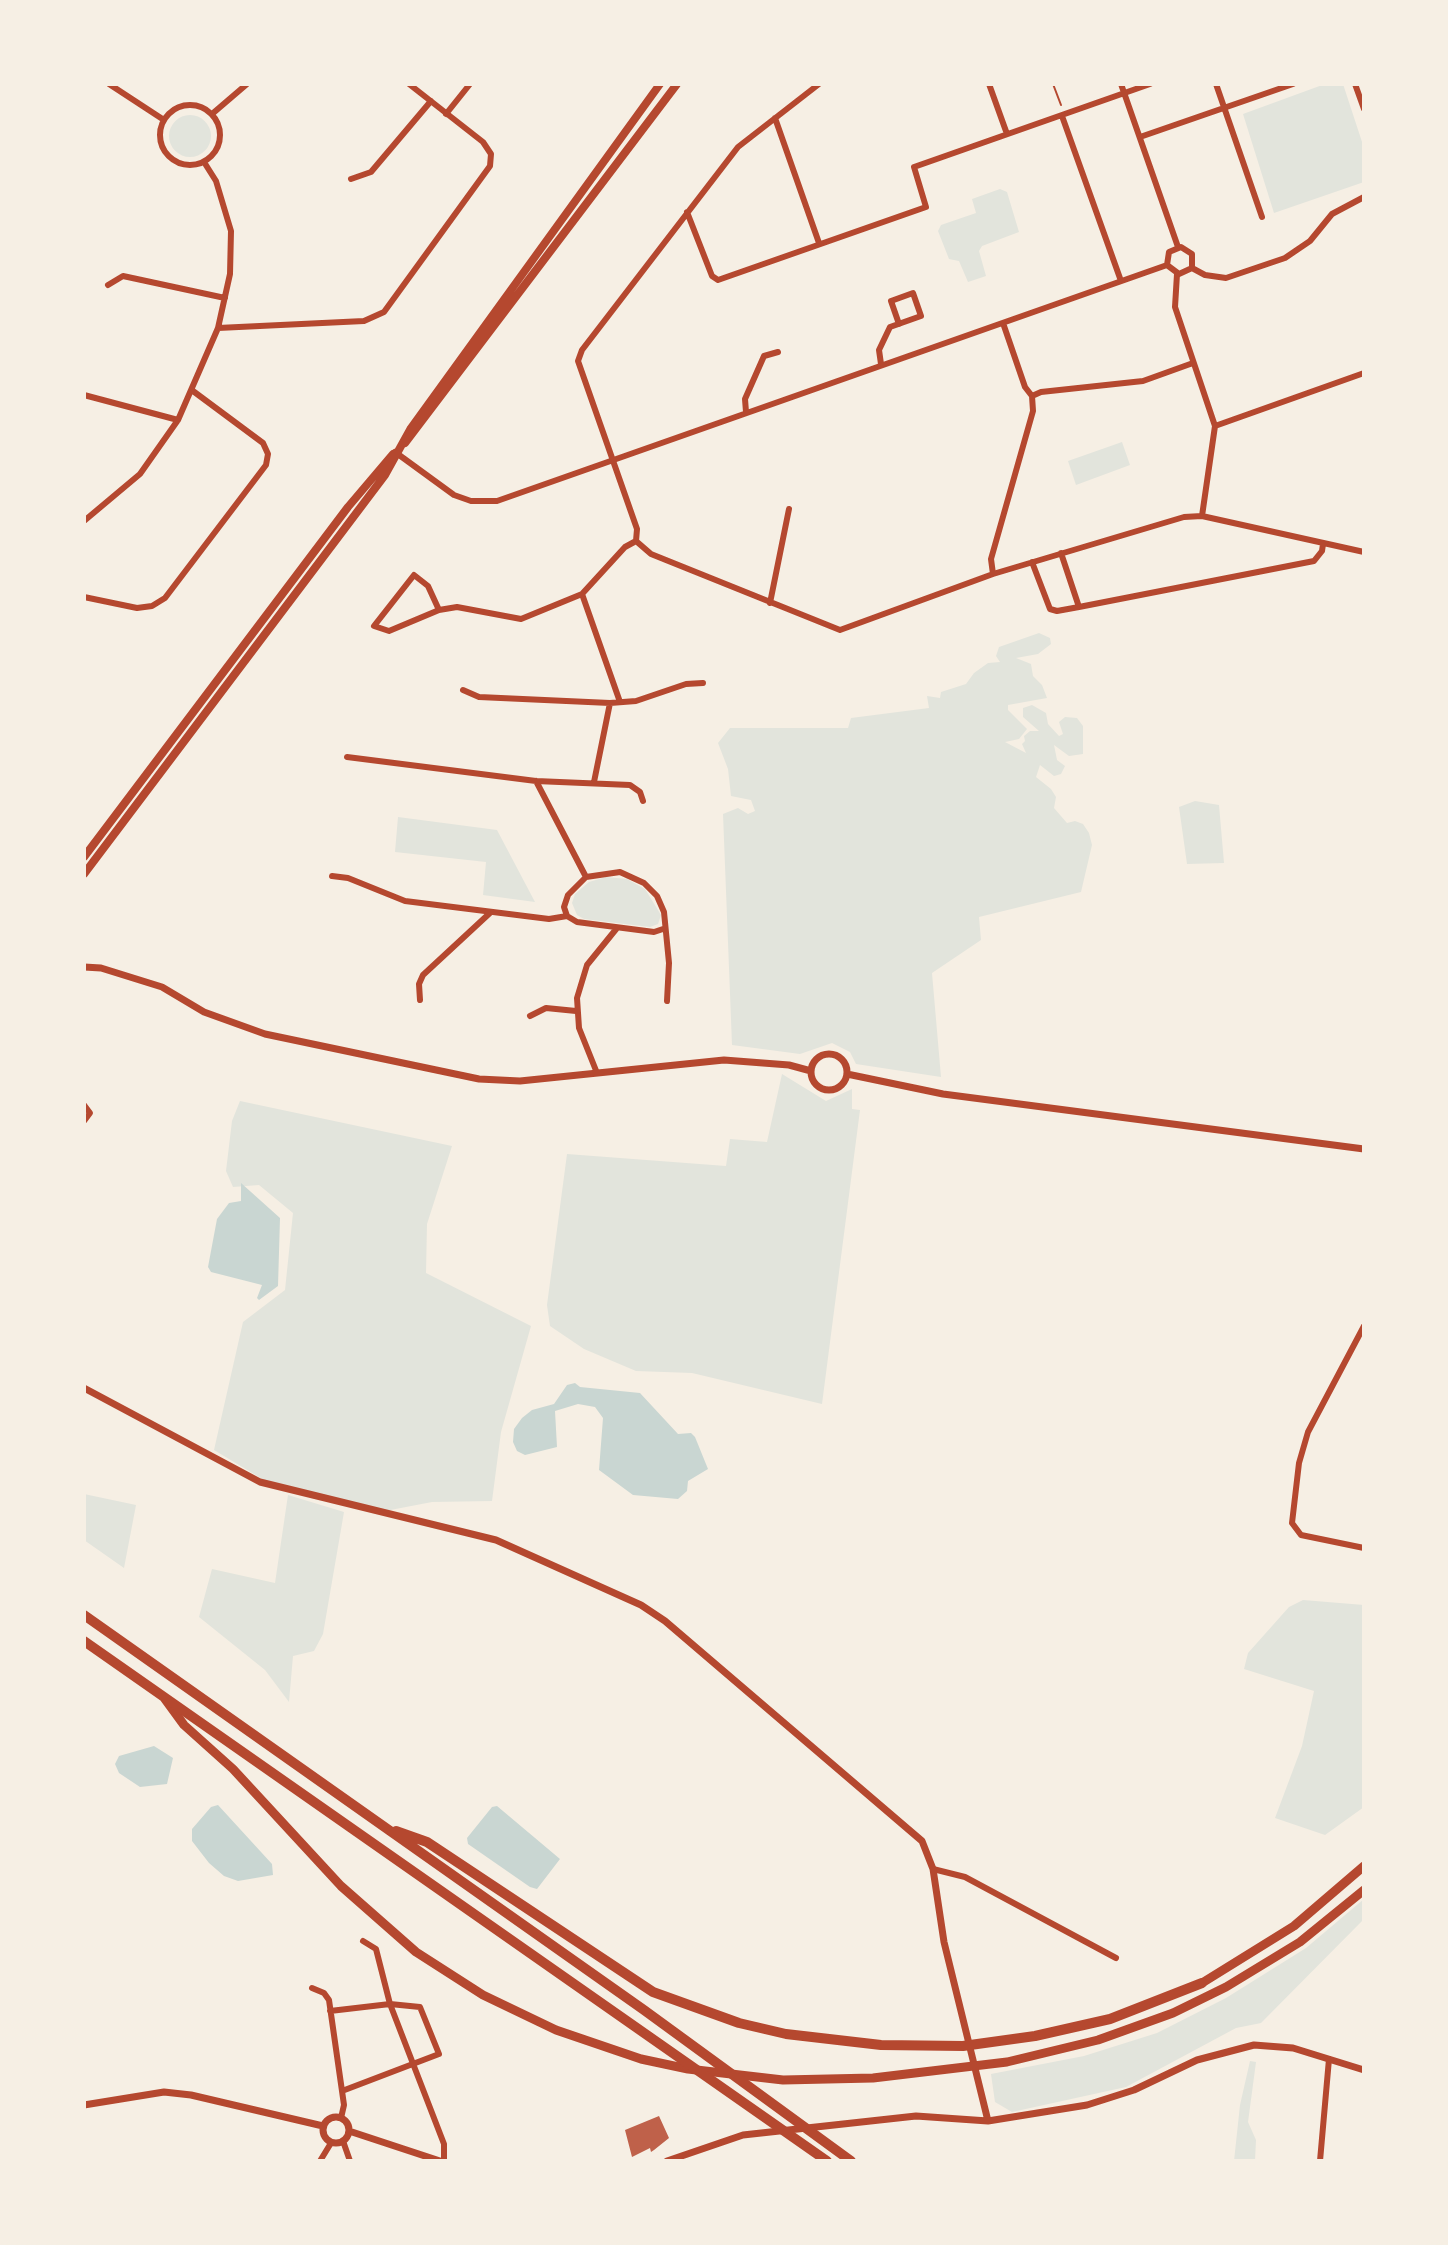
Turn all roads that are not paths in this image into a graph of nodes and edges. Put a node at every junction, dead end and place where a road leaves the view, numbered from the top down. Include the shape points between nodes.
1 (109, 84) edge
2 (247, 84) edge
3 (409, 84) edge
4 (470, 84) edge
5 (660, 84) edge
6 (677, 84) edge
7 (819, 84) edge
8 (989, 84) edge
9 (1121, 84) edge
10 (1150, 84) edge
11 (1216, 84) edge
12 (1293, 84) edge
13 (1355, 84) edge
14 (1124, 93) junction
15 (431, 101) junction
16 (1224, 107) junction
17 (1364, 109) edge
18 (212, 114) junction
19 (446, 114) junction
20 (1062, 116) junction
21 (775, 118) junction
22 (164, 120) junction
23 (1007, 134) junction
24 (1140, 137) junction
25 (204, 162) junction
26 (351, 179) dead end
27 (1364, 197) edge
28 (687, 212) junction
29 (1262, 217) dead end
30 (819, 243) junction
31 (1178, 247) junction
32 (1167, 265) junction
33 (1192, 268) junction
34 (1177, 274) junction
35 (1121, 281) junction
36 (108, 285) dead end
37 (225, 298) junction
38 (1003, 323) junction
39 (899, 324) junction
40 (218, 328) junction
41 (778, 352) dead end
42 (1193, 363) junction
43 (881, 364) junction
44 (1364, 373) edge
45 (193, 391) junction
46 (84, 395) edge
47 (1032, 396) junction
48 (746, 412) junction
49 (178, 420) junction
50 (1215, 426) junction
51 (395, 452) junction
52 (614, 460) junction
53 (789, 509) dead end
54 (1202, 516) junction
55 (84, 521) edge
56 (636, 541) junction
57 (1323, 544) junction
58 (1364, 552) edge
59 (1061, 553) junction
60 (1032, 562) junction
61 (993, 574) junction
62 (582, 594) junction
63 (84, 597) edge
64 (770, 603) junction
65 (1079, 607) junction
66 (439, 610) junction
67 (703, 683) dead end
68 (463, 690) dead end
69 (620, 702) junction
70 (610, 703) junction
71 (347, 757) dead end
72 (536, 781) junction
73 (594, 782) junction
74 (643, 801) dead end
75 (84, 857) edge
76 (84, 874) edge
77 (332, 876) dead end
78 (586, 877) junction
79 (491, 912) junction
80 (567, 916) junction
81 (617, 928) junction
82 (663, 929) junction
83 (84, 967) edge
84 (420, 1000) dead end
85 (667, 1001) dead end
86 (576, 1011) junction
87 (530, 1016) dead end
88 (811, 1071) junction
89 (597, 1073) junction
90 (847, 1074) junction
91 (84, 1105) edge
92 (84, 1121) edge
93 (1364, 1149) edge
94 (1364, 1326) edge
95 (84, 1388) edge
96 (1364, 1548) edge
97 (84, 1615) edge
98 (84, 1641) edge
99 (163, 1697) junction
100 (382, 1827) junction
101 (1364, 1866) edge
102 (933, 1869) junction
103 (1364, 1890) edge
104 (363, 1941) dead end
105 (1116, 1958) dead end
106 (1202, 1983) joint
107 (312, 1988) dead end
108 (390, 2004) junction
109 (330, 2011) junction
110 (1329, 2059) junction
111 (413, 2064) junction
112 (1364, 2070) edge
113 (342, 2091) junction
114 (84, 2105) edge
115 (341, 2118) junction
116 (988, 2121) junction
117 (323, 2126) junction
118 (349, 2131) junction
119 (343, 2141) junction
120 (331, 2143) junction
121 (320, 2161) edge
122 (350, 2161) edge
123 (442, 2161) edge
124 (667, 2161) edge
125 (827, 2161) edge
126 (851, 2161) edge
127 (1320, 2161) edge

1 - 22 street
2 - 18 street
3 - 15 street
4 - 19 street
5 - 51 main road
6 - 51 main road
7 - 21 street
8 - 23 street
9 - 14 street
10 - 14 street
11 - 16 street
12 - 16 street
13 - 17 street
14 - 20 street
14 - 24 street
15 - 19 street
15 - 26 street via 371,172
16 - 24 street
16 - 29 street
18 - 22 street via 181,106
18 - 25 street via 220,140
19 - 40 street via 483,142 491,154 490,166 384,312 364,321
20 - 23 street
20 - 35 street
21 - 28 street via 738,147
21 - 30 street
22 - 25 street via 165,151 182,164
23 - 30 street via 914,167 926,207
24 - 31 street
25 - 37 street via 216,181 231,231
27 - 33 street via 1332,214 1310,241 1285,258 1226,278
28 - 30 street via 718,280
28 - 52 street via 578,361
31 - 32 street via 1168,254
31 - 33 street via 1192,253
32 - 34 street
32 - 35 street
33 - 34 street
34 - 42 street via 1175,307
35 - 38 street
36 - 37 street via 123,276
37 - 40 street
38 - 43 street
38 - 47 street
39 - 39 street via 921,316 913,293 891,301
39 - 43 street via 890,327 879,350
40 - 45 street
41 - 48 street via 764,356 745,399
42 - 47 street via 1143,381
42 - 50 street
43 - 48 street
44 - 50 street
45 - 49 street
45 - 63 street via 263,443 266,465 165,598 137,608
46 - 49 street
47 - 61 street via 1033,411 991,559
48 - 52 street
49 - 55 street via 140,474
50 - 54 street
51 - 52 street via 454,495 479,502 497,501
51 - 75 main road
51 - 76 main road via 385,475
52 - 56 street via 637,529
53 - 64 street
54 - 57 street
54 - 59 street
56 - 62 street
56 - 64 street via 651,554
57 - 58 street
57 - 65 street via 1314,561
59 - 60 street
59 - 65 street
60 - 61 street
60 - 65 street via 1050,609
61 - 64 street via 840,630
62 - 66 street via 521,619 457,607
62 - 69 street
66 - 66 street via 389,631 374,626 414,575 428,586
67 - 69 street
68 - 70 street via 479,697
69 - 70 street
70 - 73 street
71 - 72 street
72 - 73 street
72 - 78 street
73 - 74 street via 630,785
77 - 79 street via 405,901
78 - 80 street via 568,895
78 - 82 street via 620,872 644,883 661,904
79 - 80 street
79 - 84 street via 423,975
80 - 81 street
81 - 82 street
81 - 86 street via 587,965
82 - 85 street via 669,963
83 - 89 street via 162,987 204,1012 265,1034 479,1079 520,1081
86 - 87 street via 546,1008
86 - 89 street
88 - 89 street via 724,1060
88 - 90 street via 819,1087 831,1090 842,1085
88 - 90 street via 819,1056 831,1054 845,1063
90 - 93 street via 943,1094
91 - 92 street via 90,1113
94 - 96 street via 1308,1432 1292,1523 1301,1535
95 - 102 street via 260,1482 496,1540 641,1605 922,1841
97 - 100 highway
98 - 99 highway
99 - 103 highway via 341,1886 416,1952 517,2013 585,2041 641,2059 716,2073 783,2080 873,2078 963,2068 1098,2040 1226,1987 1300,1942
99 - 125 highway
100 - 106 highway via 427,1842 653,1992 786,2034 881,2045 963,2046 1110,2019
100 - 126 highway
101 - 106 highway via 1294,1926
102 - 105 street via 965,1877
102 - 116 street via 944,1942
104 - 108 street via 376,1949
107 - 109 street via 324,1993
108 - 109 street
108 - 111 street
108 - 111 street via 420,2007 439,2054
109 - 113 street
110 - 112 street
110 - 116 street via 1274,2045 1239,2048 1197,2060 1112,2099
110 - 127 street
111 - 113 street
111 - 123 street via 444,2144
113 - 115 street
114 - 117 street via 164,2092
115 - 117 street via 328,2119
115 - 118 street
116 - 124 street via 916,2116 844,2122 743,2135
117 - 120 street
118 - 119 street
118 - 123 street
119 - 120 street
119 - 122 street
120 - 121 street

